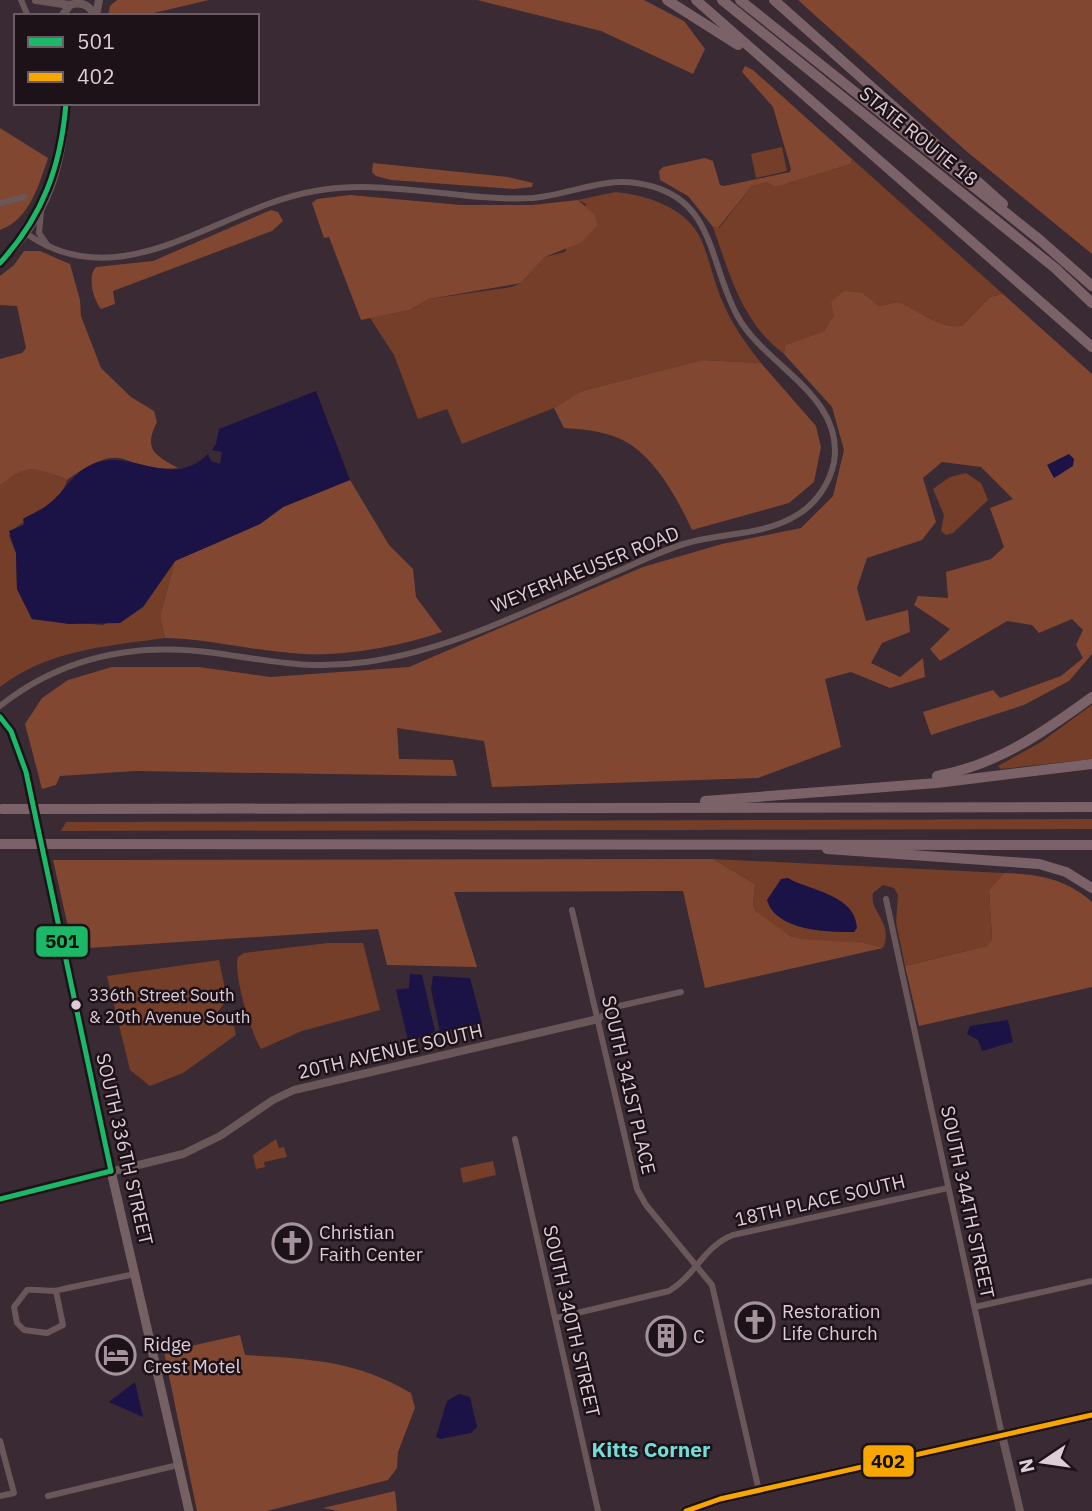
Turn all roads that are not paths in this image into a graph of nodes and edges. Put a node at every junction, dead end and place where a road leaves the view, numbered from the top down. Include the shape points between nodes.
1 (35, 0) edge
2 (667, 0) edge
3 (696, 0) edge
4 (722, 0) edge
5 (740, 0) edge
6 (774, 0) edge
7 (76, 3) edge
8 (56, 14) edge
9 (62, 14) edge
10 (93, 14) edge
11 (767, 63) junction
12 (65, 105) edge
13 (24, 197) dead end
14 (0, 203) edge
15 (41, 212) junction
16 (27, 234) junction
17 (1040, 240) junction
18 (49, 248) junction
19 (0, 262) edge
20 (1092, 286) edge
21 (1092, 303) edge
22 (1092, 347) edge
23 (1092, 697) edge
24 (0, 706) edge
25 (0, 717) edge
26 (1092, 764) edge
27 (887, 785) junction
28 (609, 807) junction
29 (1092, 807) edge
30 (1, 809) edge
31 (747, 842) junction
32 (0, 844) edge
33 (1092, 845) edge
34 (1092, 888) edge
35 (886, 899) dead end
36 (572, 909) dead end
37 (681, 992) dead end
38 (598, 1019) junction
39 (515, 1139) dead end
40 (111, 1171) junction
41 (948, 1188) junction
42 (0, 1199) edge
43 (697, 1265) junction
44 (135, 1274) junction
45 (1092, 1281) edge
46 (56, 1291) junction
47 (975, 1307) junction
48 (556, 1318) junction
49 (1092, 1415) edge
50 (1002, 1435) junction
51 (0, 1441) edge
52 (178, 1465) junction
53 (758, 1490) junction
54 (0, 1496) edge
55 (48, 1496) dead end
56 (189, 1511) edge
57 (598, 1511) edge
58 (686, 1511) edge
59 (1020, 1511) edge

1 - 7 street
1 - 8 street
2 - 11 highway
3 - 11 highway
4 - 21 highway, STATE ROUTE 18 via 1055,268
5 - 17 highway, STATE ROUTE 18
6 - 17 highway
7 - 9 street
7 - 10 street via 86,5
11 - 22 highway
12 - 15 street via 60,162
13 - 14 street
15 - 16 street
15 - 18 street via 39,233
16 - 18 street, WEYERHAEUSER ROAD
16 - 19 street
17 - 20 highway, STATE ROUTE 18
18 - 24 street, WEYERHAEUSER ROAD via 97,258 146,253 266,202 348,187 498,198 553,196 617,181 658,187 692,209 705,229 728,294 749,335 818,402 829,420 834,460 820,495 797,516 780,524 684,543 423,651 368,662 301,666 178,650 123,653 57,669
23 - 27 highway via 1037,737 996,758 945,775
25 - 40 main road, SOUTH 336TH STREET via 11,731 26,772
26 - 27 highway
27 - 28 highway
28 - 29 highway
28 - 30 highway, bridge
31 - 32 highway, bridge
31 - 33 highway
31 - 34 highway via 1039,864 1066,872
35 - 41 street, SOUTH 344TH STREET
36 - 38 street, SOUTH 341ST PLACE
37 - 38 street via 615,1007
38 - 40 street, 20TH AVENUE SOUTH via 294,1090 183,1154
38 - 43 street, SOUTH 341ST PLACE via 637,1188
39 - 48 street, SOUTH 340TH STREET
40 - 42 street, 20TH AVENUE SOUTH
40 - 44 main road, SOUTH 336TH STREET
41 - 43 street, 18TH PLACE SOUTH via 733,1235 711,1247
41 - 47 street, SOUTH 344TH STREET
43 - 48 street, 18TH PLACE SOUTH via 665,1292
43 - 53 street, SOUTH 341ST PLACE via 714,1292
44 - 46 street
44 - 52 main road, SOUTH 336TH STREET
45 - 47 street
46 - 46 street via 27,1290 15,1302 17,1323 24,1330 47,1333 63,1325
47 - 50 street, SOUTH 344TH STREET
48 - 57 street, SOUTH 340TH STREET
49 - 50 main road
50 - 53 main road
50 - 59 street, SOUTH 344TH STREET
51 - 54 street via 14,1493
52 - 55 street
52 - 56 main road, SOUTH 336TH STREET
53 - 58 main road

